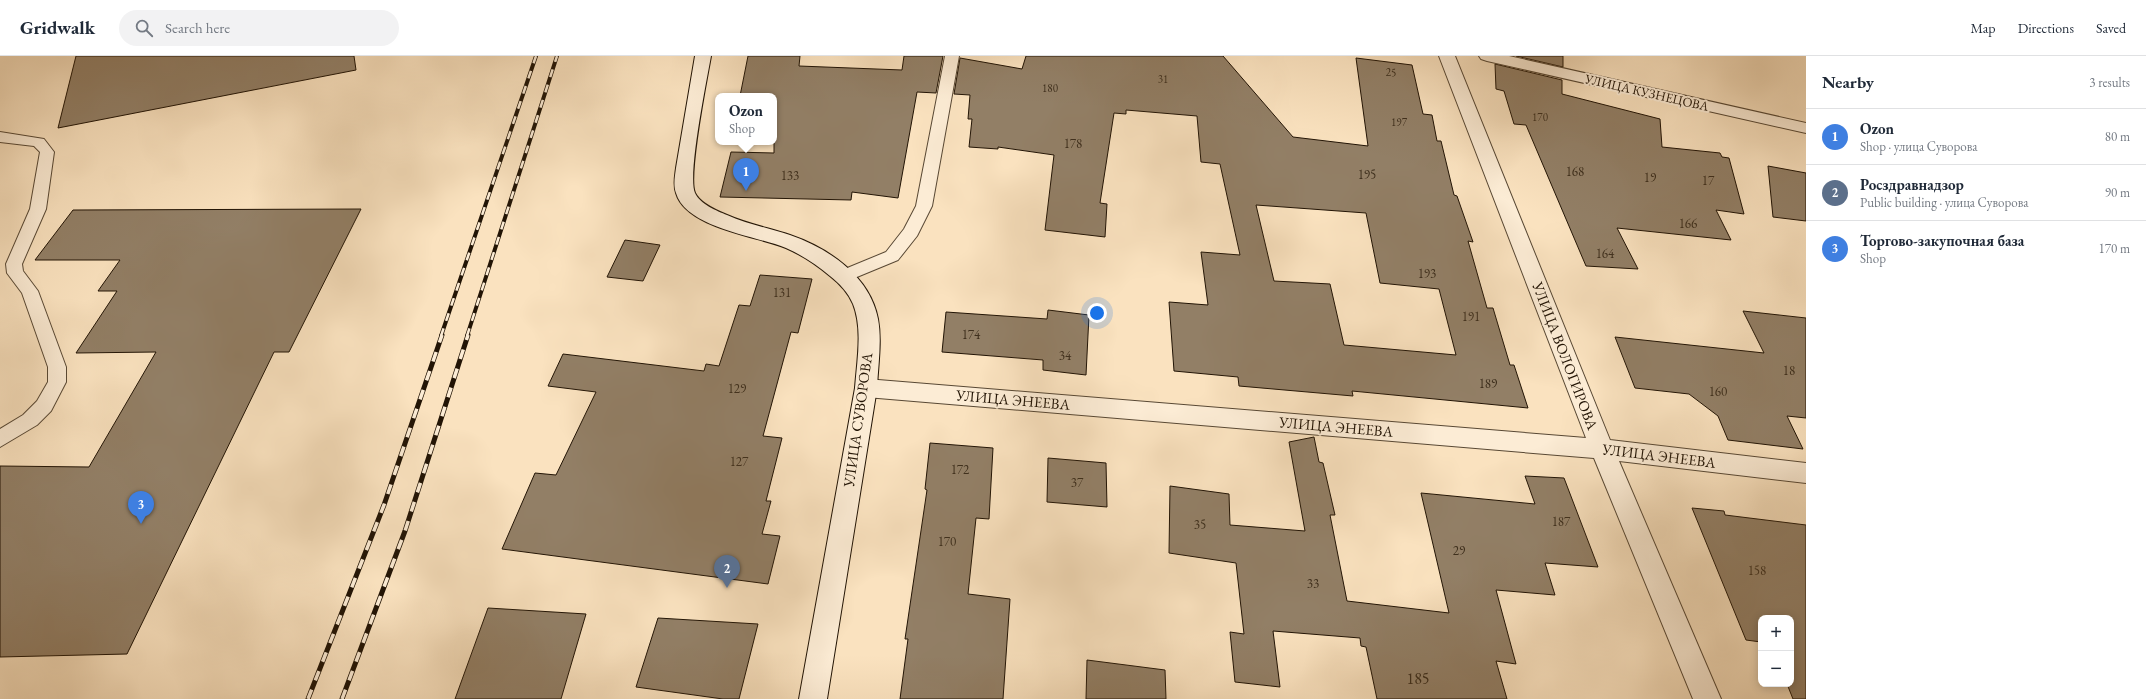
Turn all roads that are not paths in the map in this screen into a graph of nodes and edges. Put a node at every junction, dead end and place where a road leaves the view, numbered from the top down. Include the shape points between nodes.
1 (703, 56) edge
2 (952, 56) edge
3 (1447, 56) edge
4 (1488, 56) edge
5 (1806, 128) edge
6 (0, 137) edge
7 (846, 275) junction
8 (866, 388) junction
9 (0, 439) edge
10 (1602, 449) junction
11 (1806, 473) edge
12 (813, 699) edge
13 (1707, 699) edge

1 - 7 street, УЛИЦА СУВОРОВА via 686,162 684,192 690,202 705,213 738,228 791,243 813,253
2 - 7 lane via 924,206 911,232 892,256
3 - 10 street, УЛИЦА ВОЛОГИРОВА
4 - 5 street, УЛИЦА КУЗНЕЦОВА
6 - 9 lane via 39,142 47,152 38,210 14,264 14,273 30,291 57,367 57,382 44,406 30,420
7 - 8 street, УЛИЦА СУВОРОВА via 862,297 866,314 869,335
8 - 10 street, УЛИЦА ЭНЕЕВА
8 - 12 street, УЛИЦА СУВОРОВА
10 - 11 street, УЛИЦА ЭНЕЕВА
10 - 13 street, УЛИЦА ВОЛОГИРОВА

